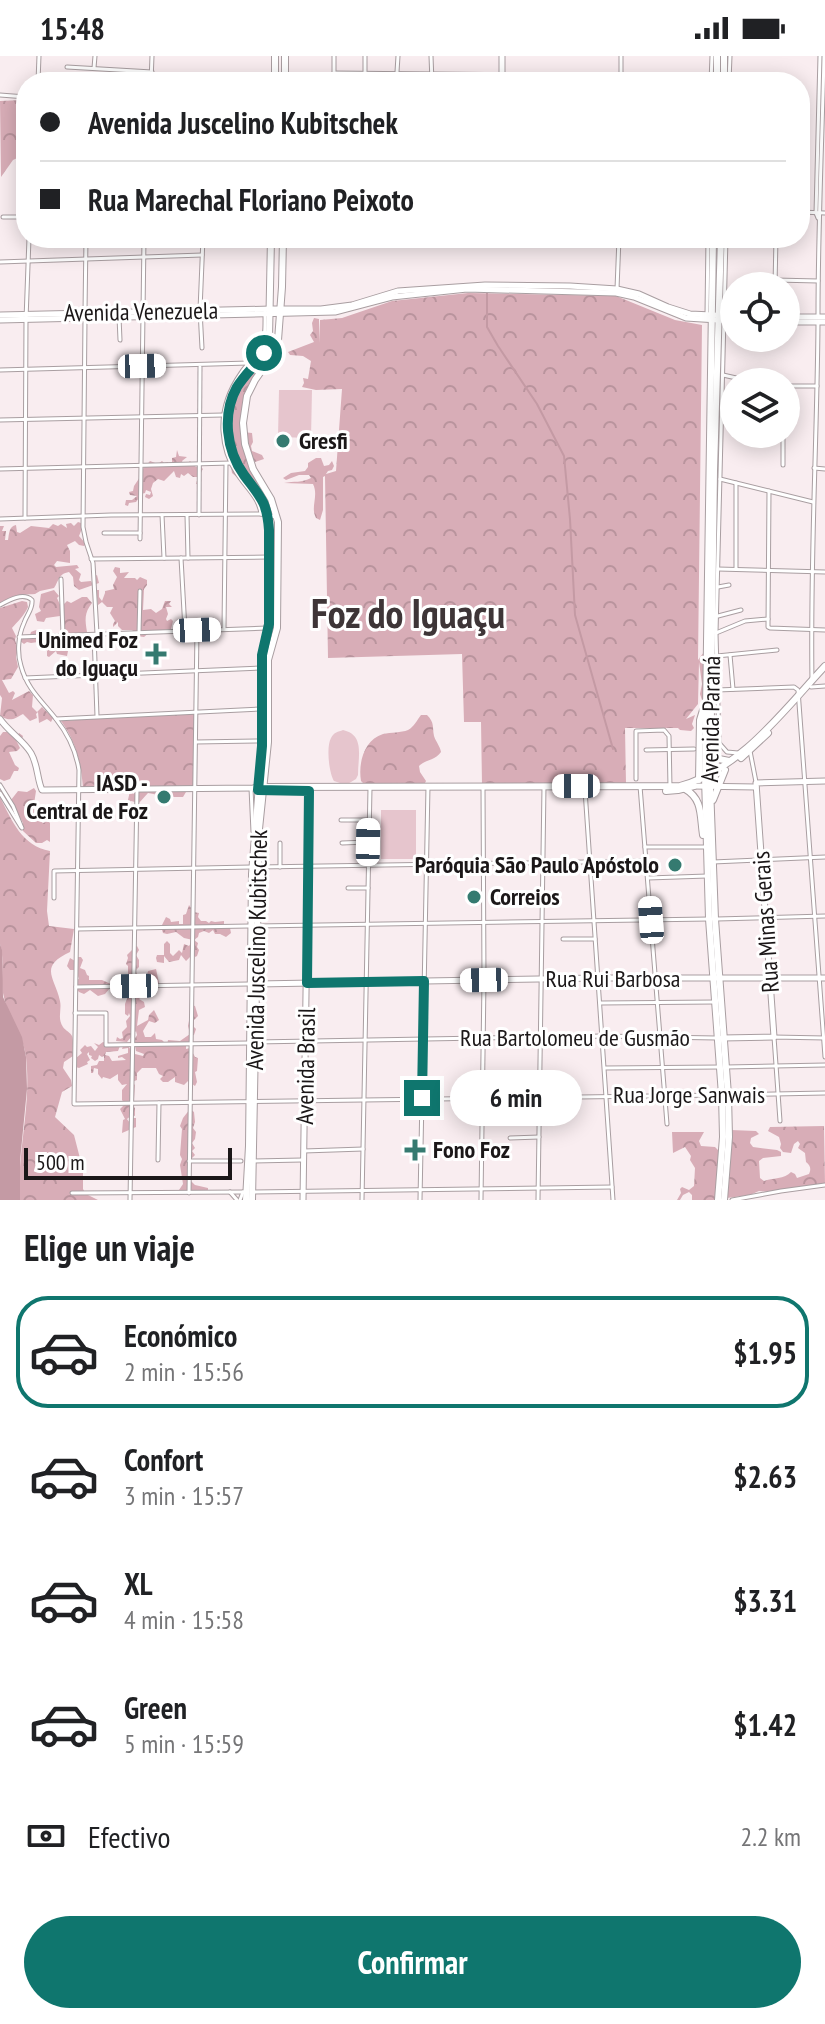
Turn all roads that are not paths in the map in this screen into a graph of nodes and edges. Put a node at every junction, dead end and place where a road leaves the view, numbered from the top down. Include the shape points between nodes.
1 (95, 56) edge
2 (152, 56) edge
3 (822, 56) edge
4 (67, 67) dead end
5 (94, 69) junction
6 (152, 72) joint
7 (823, 168) edge
8 (820, 214) edge
9 (3, 217) dead end
10 (16, 217) edge
11 (29, 248) edge
12 (86, 248) edge
13 (144, 248) edge
14 (202, 248) edge
15 (271, 248) edge
16 (283, 248) edge
17 (618, 248) edge
18 (710, 248) edge
19 (722, 248) edge
20 (776, 248) edge
21 (202, 255) junction
22 (144, 257) junction
23 (86, 258) junction
24 (28, 261) junction
25 (0, 262) edge
26 (775, 272) edge
27 (800, 281) edge
28 (818, 281) junction
29 (616, 291) junction
30 (268, 311) junction
31 (281, 311) junction
32 (200, 313) junction
33 (143, 314) junction
34 (85, 315) junction
35 (26, 317) junction
36 (119, 317) junction
37 (0, 318) edge
38 (715, 318) junction
39 (720, 318) edge
40 (800, 319) edge
41 (821, 320) edge
42 (120, 340) dead end
43 (202, 348) dead end
44 (249, 363) junction
45 (200, 365) junction
46 (142, 366) junction
47 (84, 368) junction
48 (722, 368) edge
49 (26, 369) junction
50 (0, 370) edge
51 (800, 386) edge
52 (817, 386) junction
53 (720, 410) edge
54 (200, 415) junction
55 (223, 415) junction
56 (142, 417) junction
57 (83, 419) junction
58 (0, 420) edge
59 (26, 420) junction
60 (783, 448) edge
61 (228, 464) junction
62 (200, 465) junction
63 (783, 465) dead end
64 (142, 466) junction
65 (26, 468) junction
66 (83, 468) junction
67 (814, 468) junction
68 (0, 469) edge
69 (825, 469) edge
70 (714, 481) junction
71 (736, 483) junction
72 (769, 491) junction
73 (813, 502) junction
74 (162, 515) junction
75 (187, 515) junction
76 (199, 515) junction
77 (224, 515) junction
78 (265, 515) junction
79 (83, 516) junction
80 (141, 516) junction
81 (277, 517) junction
82 (25, 518) junction
83 (0, 519) edge
84 (104, 533) dead end
85 (141, 533) junction
86 (140, 539) dead end
87 (269, 557) junction
88 (164, 558) junction
89 (181, 558) junction
90 (188, 558) junction
91 (224, 558) junction
92 (91, 559) junction
93 (718, 569) junction
94 (736, 569) junction
95 (770, 570) junction
96 (813, 571) junction
97 (825, 572) edge
98 (61, 579) dead end
99 (729, 585) dead end
100 (718, 587) junction
101 (140, 591) dead end
102 (269, 593) junction
103 (278, 595) junction
104 (0, 605) edge
105 (741, 610) dead end
106 (715, 618) junction
107 (768, 619) junction
108 (269, 628) junction
109 (224, 629) junction
110 (811, 629) junction
111 (185, 630) junction
112 (197, 630) junction
113 (825, 630) edge
114 (139, 633) junction
115 (716, 633) junction
116 (96, 634) junction
117 (63, 635) junction
118 (19, 637) junction
119 (777, 650) dead end
120 (730, 655) junction
121 (717, 656) junction
122 (825, 666) edge
123 (264, 668) junction
124 (197, 671) junction
125 (825, 672) edge
126 (96, 674) junction
127 (25, 678) junction
128 (811, 684) junction
129 (825, 686) edge
130 (733, 689) junction
131 (717, 690) junction
132 (799, 696) junction
133 (262, 709) junction
134 (197, 711) junction
135 (97, 716) junction
136 (718, 717) junction
137 (0, 719) edge
138 (56, 719) junction
139 (710, 730) junction
140 (262, 741) junction
141 (196, 742) junction
142 (710, 747) junction
143 (669, 749) junction
144 (694, 749) dead end
145 (646, 750) dead end
146 (750, 751) junction
147 (742, 752) junction
148 (732, 760) junction
149 (636, 779) dead end
150 (707, 781) junction
151 (825, 782) edge
152 (806, 783) junction
153 (0, 785) edge
154 (756, 785) junction
155 (670, 787) junction
156 (195, 788) junction
157 (370, 788) junction
158 (428, 788) junction
159 (484, 788) junction
160 (544, 788) junction
161 (640, 788) junction
162 (689, 788) junction
163 (137, 789) junction
164 (258, 789) junction
165 (309, 789) junction
166 (79, 790) junction
167 (585, 790) junction
168 (0, 793) edge
169 (341, 820) dead end
170 (369, 820) junction
171 (368, 842) junction
172 (280, 843) dead end
173 (342, 843) dead end
174 (645, 847) junction
175 (706, 851) junction
176 (825, 857) edge
177 (811, 858) junction
178 (762, 859) junction
179 (646, 861) junction
180 (713, 862) junction
181 (544, 863) junction
182 (590, 863) junction
183 (484, 864) junction
184 (368, 865) junction
185 (425, 865) junction
186 (309, 866) junction
187 (256, 867) junction
188 (280, 867) junction
189 (136, 869) junction
190 (195, 869) junction
191 (78, 871) junction
192 (707, 876) junction
193 (648, 878) junction
194 (348, 888) dead end
195 (368, 888) junction
196 (54, 898) dead end
197 (816, 916) junction
198 (825, 916) edge
199 (766, 917) junction
200 (712, 919) junction
201 (651, 920) junction
202 (543, 921) junction
203 (594, 921) junction
204 (425, 922) junction
205 (483, 922) junction
206 (367, 924) junction
207 (308, 925) junction
208 (254, 926) junction
209 (193, 927) junction
210 (77, 929) junction
211 (135, 929) junction
212 (563, 939) dead end
213 (595, 939) junction
214 (598, 978) junction
215 (770, 978) junction
216 (822, 978) edge
217 (542, 979) junction
218 (656, 979) junction
219 (717, 979) junction
220 (484, 980) junction
221 (424, 981) junction
222 (365, 982) junction
223 (307, 983) junction
224 (254, 984) junction
225 (193, 985) junction
226 (134, 986) junction
227 (76, 987) junction
228 (658, 1002) junction
229 (715, 1002) junction
230 (600, 1003) junction
231 (75, 1013) junction
232 (602, 1036) junction
233 (774, 1037) junction
234 (541, 1038) junction
235 (661, 1038) junction
236 (721, 1038) junction
237 (824, 1038) edge
238 (423, 1039) junction
239 (483, 1039) junction
240 (365, 1040) junction
241 (306, 1041) junction
242 (253, 1042) junction
243 (192, 1044) junction
244 (134, 1045) junction
245 (825, 1057) edge
246 (825, 1065) edge
247 (723, 1067) junction
248 (776, 1067) junction
249 (605, 1068) junction
250 (663, 1068) junction
251 (825, 1093) edge
252 (725, 1095) junction
253 (777, 1095) junction
254 (606, 1096) junction
255 (666, 1096) junction
256 (540, 1097) junction
257 (422, 1098) junction
258 (482, 1098) junction
259 (364, 1099) junction
260 (305, 1100) junction
261 (191, 1102) junction
262 (251, 1102) junction
263 (133, 1103) junction
264 (159, 1103) junction
265 (780, 1121) dead end
266 (667, 1124) dead end
267 (539, 1137) junction
268 (510, 1138) dead end
269 (363, 1149) junction
270 (304, 1151) junction
271 (158, 1160) dead end
272 (304, 1160) junction
273 (189, 1161) junction
274 (241, 1161) dead end
275 (254, 1161) junction
276 (825, 1185) edge
277 (539, 1187) junction
278 (612, 1187) junction
279 (481, 1188) junction
280 (420, 1189) junction
281 (362, 1190) junction
282 (302, 1191) junction
283 (781, 1191) junction
284 (230, 1192) junction
285 (248, 1192) junction
286 (72, 1193) dead end
287 (189, 1193) junction
288 (130, 1194) junction
289 (759, 1197) edge
290 (130, 1200) edge
291 (238, 1200) edge
292 (246, 1200) edge
293 (252, 1200) edge
294 (303, 1200) edge
295 (362, 1200) edge
296 (420, 1200) edge
297 (481, 1200) edge
298 (538, 1200) edge
299 (613, 1200) edge
300 (721, 1200) edge
301 (732, 1200) edge
302 (782, 1200) edge

1 - 5 street
2 - 6 street
3 - 7 street
3 - 8 street
4 - 5 street
5 - 6 street
7 - 8 street
8 - 28 street
9 - 10 street
11 - 24 street
12 - 23 street
13 - 22 street
14 - 21 street
15 - 30 main road, Avenida Juscelino Kubitschek
16 - 31 main road, Avenida Juscelino Kubitschek
17 - 29 street
18 - 38 main road, Avenida Paraná
19 - 38 main road, Avenida Paraná
20 - 26 street
21 - 22 street
21 - 32 street
22 - 23 street
22 - 33 street
23 - 24 street
23 - 34 street
24 - 25 street
24 - 35 street
27 - 28 street
28 - 41 street
29 - 31 street, Avenida Venezuela via 467,287 392,297 335,312
29 - 38 street, Avenida Venezuela via 676,315
30 - 31 street, Avenida Venezuela
30 - 32 street, Avenida Venezuela
30 - 44 street via 261,348
30 - 78 main road, Avenida Juscelino Kubitschek via 267,347 236,390 228,417 231,449 263,499
31 - 81 main road, Avenida Juscelino Kubitschek via 278,340 247,396 243,423 253,469
32 - 33 street, Avenida Venezuela
32 - 43 street
33 - 34 street, Avenida Venezuela
33 - 36 street, Avenida Venezuela
33 - 46 street
34 - 35 street, Avenida Venezuela
34 - 36 street, Avenida Venezuela
34 - 47 street
35 - 37 street, Avenida Venezuela
35 - 49 street
36 - 42 street
38 - 39 street, Avenida Venezuela
38 - 48 street
38 - 70 main road, Avenida Paraná
40 - 41 street
41 - 52 street
44 - 45 street
44 - 55 street
45 - 46 street
45 - 54 street
46 - 47 street
46 - 56 street
47 - 49 street
47 - 57 street
49 - 50 street
49 - 59 street
51 - 52 street
52 - 67 street
53 - 70 street
54 - 55 street
54 - 56 street
54 - 62 street
55 - 61 street
56 - 57 street
56 - 64 street
57 - 59 street
57 - 66 street
58 - 59 street
59 - 65 street
60 - 63 street
61 - 62 street
61 - 77 street
61 - 78 street
62 - 64 street
62 - 76 street
64 - 66 street
64 - 80 street
65 - 66 street
65 - 68 street
65 - 82 street
66 - 79 street
67 - 69 street
67 - 73 street
70 - 71 street
70 - 93 street
70 - 106 main road, Avenida Paraná
70 - 150 main road, Avenida Paraná via 705,707 700,720
71 - 72 street
71 - 94 street
72 - 73 street
72 - 95 street
73 - 96 street
74 - 75 street
74 - 80 street
74 - 88 street
75 - 76 street
75 - 90 street
76 - 77 street
77 - 78 street
77 - 91 street
78 - 81 street
78 - 87 main road, Avenida Juscelino Kubitschek
79 - 80 street
79 - 82 street
79 - 92 street
80 - 85 street
81 - 103 main road, Avenida Juscelino Kubitschek
82 - 83 street
84 - 85 street
85 - 86 street
87 - 91 street
87 - 102 main road, Avenida Juscelino Kubitschek
88 - 89 street
88 - 92 street
89 - 90 street
89 - 111 street
90 - 91 street
91 - 109 street
92 - 116 street
93 - 94 street
93 - 100 street
94 - 95 street
95 - 96 street
95 - 107 street
96 - 97 street
96 - 110 street
98 - 117 street
99 - 100 street
100 - 106 street
101 - 114 street
102 - 103 main road
102 - 108 main road, Avenida Juscelino Kubitschek
103 - 123 main road, Avenida Juscelino Kubitschek via 277,628
104 - 118 street via 25,596 32,600
105 - 106 street
106 - 115 street
106 - 139 main road, Avenida Paraná
107 - 110 street via 768,627
107 - 115 street via 745,621
108 - 109 street
108 - 123 main road, Avenida Juscelino Kubitschek
109 - 112 street
110 - 113 street
110 - 128 street
111 - 112 street
111 - 114 street
112 - 124 street
114 - 116 street
115 - 121 street
116 - 117 street
116 - 126 street
117 - 118 street
118 - 127 street
119 - 120 street
120 - 121 street
120 - 130 street
121 - 131 street
122 - 128 main road
123 - 124 street
123 - 133 main road, Avenida Juscelino Kubitschek
123 - 164 main road, Avenida Juscelino Kubitschek via 268,742
124 - 126 street
124 - 134 street
125 - 128 main road
126 - 127 street
126 - 135 street
127 - 138 street
128 - 129 street
128 - 132 main road
130 - 131 street
130 - 132 street via 794,687
131 - 136 street
132 - 146 main road
132 - 147 main road
132 - 152 street
133 - 134 street
133 - 140 main road, Avenida Juscelino Kubitschek
134 - 135 street
134 - 141 street
135 - 138 street
136 - 139 main road
136 - 147 street via 723,749
137 - 166 street via 32,755 42,790
138 - 166 street via 75,753
139 - 142 main road, Avenida Paraná
140 - 141 street
140 - 164 main road, Avenida Juscelino Kubitschek
141 - 156 street
142 - 148 main road via 719,759
142 - 150 main road, Avenida Paraná
143 - 144 street
143 - 145 street
143 - 149 street via 664,730 636,731
143 - 155 street
146 - 150 main road
146 - 154 street, Rua Minas Gerais
147 - 148 main road
148 - 150 main road
150 - 154 street
150 - 155 main road
150 - 162 main road
150 - 175 main road, Avenida Paraná
150 - 180 main road, Avenida Paraná
151 - 152 street
152 - 154 street
152 - 177 street
153 - 168 street via 22,828
154 - 178 street, Rua Minas Gerais
155 - 161 main road
156 - 163 street
156 - 164 street
156 - 190 street
157 - 158 main road
157 - 165 main road
157 - 170 street
158 - 159 main road
158 - 185 street
159 - 160 main road
159 - 183 street
160 - 161 main road
160 - 167 main road
160 - 181 street
161 - 162 main road
161 - 167 main road
161 - 174 street
162 - 175 main road via 698,801
163 - 166 street
163 - 189 street
164 - 165 main road
164 - 187 main road, Avenida Juscelino Kubitschek
164 - 187 main road, Avenida Juscelino Kubitschek
165 - 186 street, Avenida Brasil
166 - 191 street
167 - 182 street
169 - 170 street
170 - 171 street
171 - 173 street
171 - 184 street
172 - 188 street
174 - 175 street
174 - 179 street
175 - 192 main road, Avenida Paraná
176 - 177 street
177 - 178 street
177 - 197 street
178 - 180 street
178 - 199 street, Rua Minas Gerais
179 - 182 street
179 - 193 street
180 - 200 main road, Avenida Paraná
181 - 182 street
181 - 183 street
181 - 202 street
182 - 203 street
183 - 185 street
183 - 205 street
184 - 185 street
184 - 186 street
184 - 195 street
185 - 204 street
186 - 188 street
186 - 207 street, Avenida Brasil
187 - 188 street
187 - 190 street
187 - 208 main road, Avenida Juscelino Kubitschek
189 - 190 street
189 - 191 street
189 - 211 street
190 - 209 street
191 - 196 street via 54,871
191 - 210 street
192 - 193 street
192 - 200 main road, Avenida Paraná
193 - 201 street
194 - 195 street
195 - 206 street
197 - 198 street
197 - 199 street
197 - 216 street
199 - 200 street
199 - 215 street, Rua Minas Gerais
200 - 201 street
200 - 219 main road, Avenida Paraná
201 - 203 street
201 - 218 street
202 - 203 street
202 - 205 street
202 - 217 street
203 - 213 street
204 - 205 street
204 - 206 street
204 - 221 street
205 - 220 street
206 - 207 street
206 - 222 street
207 - 208 street
207 - 223 street, Avenida Brasil
208 - 209 street
208 - 224 main road, Avenida Juscelino Kubitschek
209 - 211 street
209 - 225 street
210 - 211 street
210 - 227 street
211 - 226 street
212 - 213 street
213 - 214 street
214 - 217 street, Rua Rui Barbosa
214 - 218 street, Rua Rui Barbosa
214 - 230 street
215 - 216 street, Rua Rui Barbosa
215 - 219 street, Rua Rui Barbosa
215 - 233 street, Rua Minas Gerais
216 - 237 street
217 - 220 street, Rua Rui Barbosa
217 - 234 street
218 - 219 street, Rua Rui Barbosa
218 - 228 street
219 - 229 main road, Avenida Paraná
219 - 236 main road, Avenida Paraná
220 - 221 street, Rua Rui Barbosa
220 - 239 street
221 - 222 street, Rua Rui Barbosa
221 - 238 street
222 - 223 street, Rua Rui Barbosa
222 - 240 street
223 - 224 street, Rua Rui Barbosa
223 - 241 street, Avenida Brasil
224 - 225 street, Rua Rui Barbosa
224 - 242 main road, Avenida Juscelino Kubitschek
225 - 226 street, Rua Rui Barbosa
225 - 243 street
226 - 227 street, Rua Rui Barbosa
226 - 244 street
227 - 231 street
228 - 229 street
228 - 230 street
228 - 235 street
229 - 236 main road, Avenida Paraná
230 - 232 street
231 - 244 street via 106,1013 106,1045
231 - 263 street, Rua Jorge Sanwais via 74,1104
232 - 234 street, Rua Bartolomeu de Gusmão
232 - 235 street, Rua Bartolomeu de Gusmão
232 - 249 street
233 - 236 street, Rua Bartolomeu de Gusmão
233 - 237 street, Rua Bartolomeu de Gusmão
233 - 248 street, Rua Minas Gerais
234 - 239 street, Rua Bartolomeu de Gusmão
234 - 256 street
235 - 236 street, Rua Bartolomeu de Gusmão
235 - 250 street
236 - 247 main road, Avenida Paraná
237 - 245 street
238 - 239 street, Rua Bartolomeu de Gusmão
238 - 240 street, Rua Bartolomeu de Gusmão
238 - 257 street
239 - 258 street
240 - 241 street, Rua Bartolomeu de Gusmão
240 - 259 street
241 - 242 street, Rua Bartolomeu de Gusmão
241 - 260 street, Avenida Brasil
242 - 243 street, Rua Bartolomeu de Gusmão
242 - 262 main road, Avenida Juscelino Kubitschek
243 - 244 street, Rua Bartolomeu de Gusmão
243 - 261 street
244 - 263 street
246 - 248 street
247 - 248 street
247 - 250 street
247 - 252 main road, Avenida Paraná
248 - 253 street, Rua Minas Gerais
249 - 250 street
249 - 254 street
250 - 255 street
251 - 253 street, Rua Jorge Sanwais
252 - 253 street, Rua Jorge Sanwais
252 - 255 street, Rua Jorge Sanwais
252 - 300 main road, Avenida Paraná via 729,1137
253 - 265 street, Rua Minas Gerais
254 - 255 street, Rua Jorge Sanwais
254 - 256 street, Rua Jorge Sanwais
254 - 278 street
255 - 266 street
256 - 258 street, Rua Jorge Sanwais
256 - 267 street
257 - 258 street, Rua Jorge Sanwais
257 - 259 street, Rua Jorge Sanwais
257 - 280 street
258 - 279 street
259 - 260 street, Rua Jorge Sanwais
259 - 269 street
260 - 262 street, Rua Jorge Sanwais
260 - 270 street, Avenida Brasil
261 - 262 street, Rua Jorge Sanwais
261 - 264 street, Rua Jorge Sanwais
261 - 273 street
262 - 275 main road, Avenida Juscelino Kubitschek
262 - 285 main road, Avenida Juscelino Kubitschek
263 - 264 street, Rua Jorge Sanwais
263 - 288 street
264 - 271 street
267 - 268 street
267 - 277 street
269 - 270 street
269 - 281 street
270 - 272 street, Avenida Brasil
272 - 275 street
272 - 282 street, Avenida Brasil
273 - 274 street
273 - 287 street
275 - 285 main road, Avenida Juscelino Kubitschek
276 - 283 street
277 - 278 street
277 - 279 street
277 - 298 street
278 - 299 street
279 - 280 street
279 - 297 street
280 - 281 street
280 - 296 street
281 - 282 street
281 - 295 street
282 - 285 street
282 - 294 street, Avenida Brasil
283 - 289 street
283 - 302 street
284 - 285 street
284 - 287 street
284 - 291 street
285 - 291 street
285 - 292 main road, Avenida Juscelino Kubitschek
285 - 293 main road, Avenida Juscelino Kubitschek
286 - 288 street
287 - 288 street
288 - 290 street
289 - 301 street

